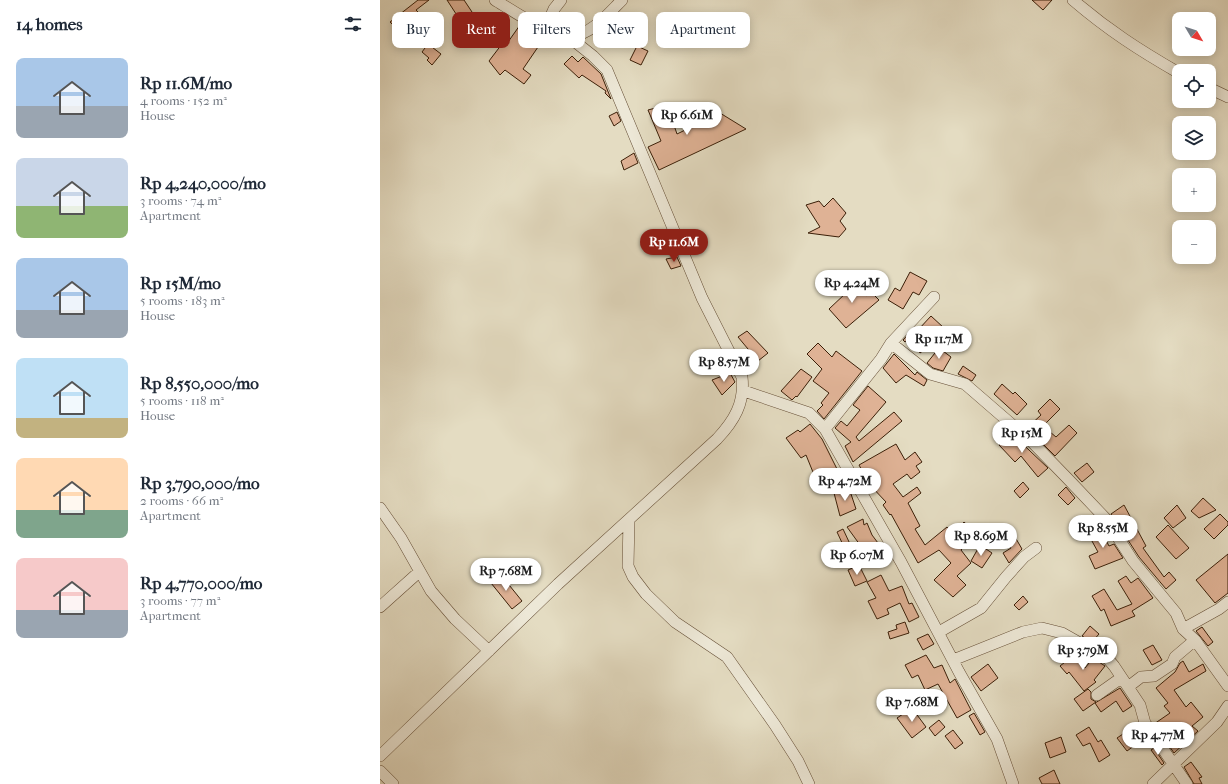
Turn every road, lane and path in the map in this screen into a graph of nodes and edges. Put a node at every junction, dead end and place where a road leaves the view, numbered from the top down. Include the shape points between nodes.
1 (495, 0) edge
2 (561, 0) edge
3 (622, 0) edge
4 (1073, 0) edge
5 (553, 12) edge
6 (518, 14) edge
7 (585, 32) edge
8 (583, 48) edge
9 (1172, 69) edge
10 (1216, 91) edge
11 (1228, 97) edge
12 (934, 297) dead end
13 (891, 343) junction
14 (744, 391) junction
15 (825, 429) junction
16 (380, 508) edge
17 (629, 520) junction
18 (1036, 548) dead end
19 (420, 572) junction
20 (1228, 602) edge
21 (380, 607) edge
22 (1183, 629) junction
23 (939, 632) junction
24 (1195, 640) junction
25 (489, 651) junction
26 (953, 660) junction
27 (1124, 682) junction
28 (1228, 686) edge
29 (1097, 695) dead end
30 (1228, 706) edge
31 (380, 756) edge
32 (1174, 763) junction
33 (380, 771) edge
34 (393, 784) edge
35 (810, 784) edge
36 (1013, 784) edge
37 (1152, 784) edge
38 (1188, 784) edge

1 - 6 street
2 - 5 street
3 - 7 street via 602,21
4 - 9 street via 1099,23 1132,46
8 - 14 street via 607,70 702,298 742,377
10 - 11 street
12 - 13 street
13 - 15 street
13 - 22 street via 930,374 965,384 1032,442 1106,519 1133,561 1176,613
14 - 15 street via 809,413
14 - 17 street via 732,422 717,439
15 - 23 street
16 - 19 street
17 - 25 street
17 - 35 street via 628,566 633,577 646,594 675,622 727,657 775,725
18 - 23 street via 1006,577 981,608
19 - 21 street
19 - 25 street via 444,608
20 - 22 street
22 - 24 street
23 - 26 street
24 - 27 street via 1174,657 1172,664 1154,676
24 - 28 street
25 - 31 street
26 - 27 street via 998,640 1042,628 1062,633 1108,659
26 - 36 street via 997,739
27 - 29 street
27 - 32 street via 1140,705 1145,723
30 - 32 street via 1217,722
32 - 37 street
32 - 38 street
33 - 34 street

